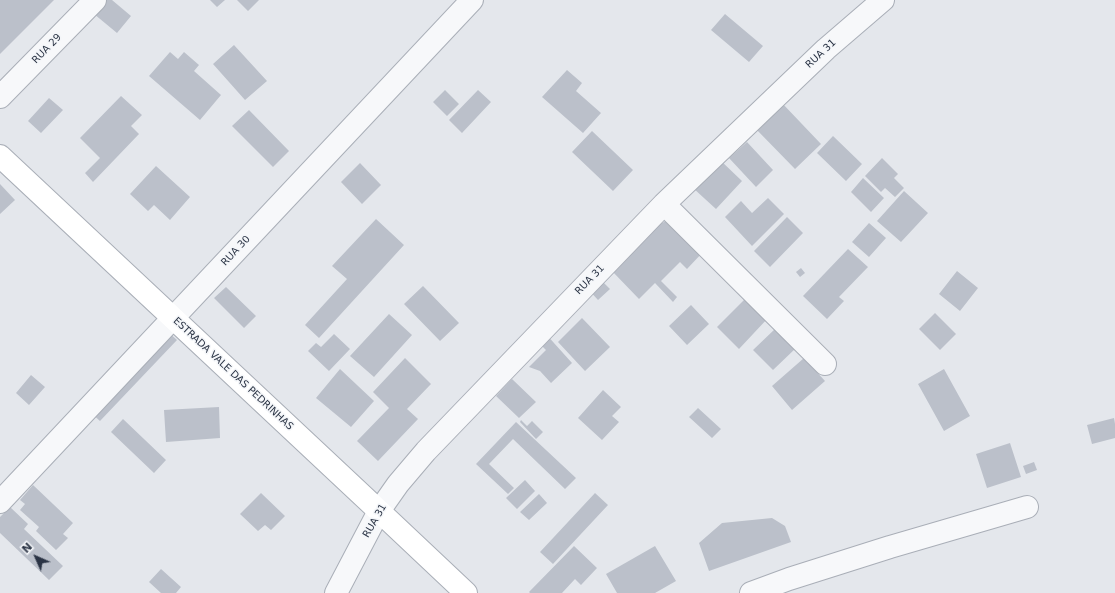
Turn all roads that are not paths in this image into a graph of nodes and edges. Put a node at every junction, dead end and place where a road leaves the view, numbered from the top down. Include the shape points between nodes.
1 (94, 0) edge
2 (472, 0) edge
3 (873, 3) edge
4 (0, 97) edge
5 (0, 156) edge
6 (664, 204) junction
7 (173, 318) junction
8 (826, 364) dead end
9 (0, 502) edge
10 (1027, 507) dead end
11 (379, 511) junction
12 (336, 593) edge
13 (466, 593) edge
14 (751, 593) edge

1 - 4 street, RUA 29
2 - 7 street, RUA 30
3 - 6 street, RUA 31
5 - 7 main road, ESTRADA VALE DAS PEDRINHAS
6 - 8 street
6 - 11 street, RUA 31 via 426,451
7 - 9 street, RUA 30
7 - 11 main road, ESTRADA VALE DAS PEDRINHAS
10 - 14 street via 890,547
11 - 12 street, RUA 31
11 - 13 main road, ESTRADA VALE DAS PEDRINHAS

